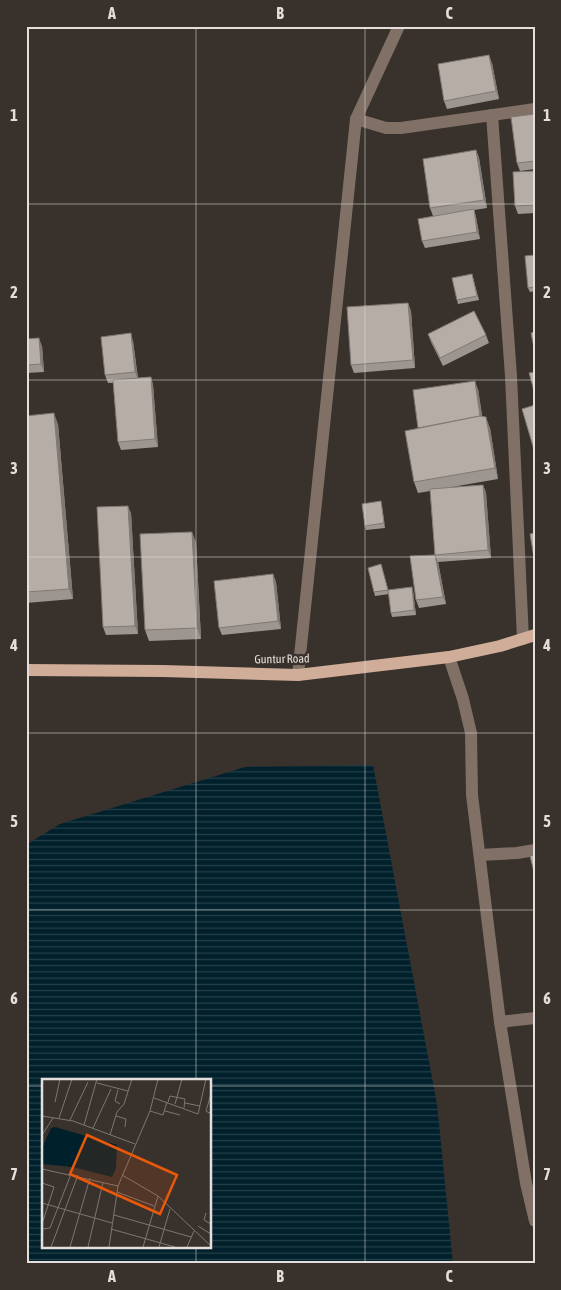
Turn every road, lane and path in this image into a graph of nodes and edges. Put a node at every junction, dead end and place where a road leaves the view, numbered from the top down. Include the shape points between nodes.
1 (399, 26) edge
2 (535, 109) edge
3 (492, 115) junction
4 (356, 119) junction
5 (529, 637) edge
6 (449, 657) junction
7 (26, 670) edge
8 (298, 675) junction
9 (535, 850) edge
10 (480, 855) junction
11 (535, 1018) edge
12 (500, 1022) junction
13 (530, 1182) edge
14 (535, 1221) edge

1 - 4 street
2 - 3 street
3 - 4 street via 401,128 386,128
3 - 5 street
4 - 8 street
5 - 6 main road, Guntur Road
6 - 8 main road, Guntur Road
6 - 10 street via 471,733 472,795
7 - 8 main road, Guntur Road
9 - 10 street
10 - 12 street
11 - 12 street
12 - 13 street
13 - 14 street

